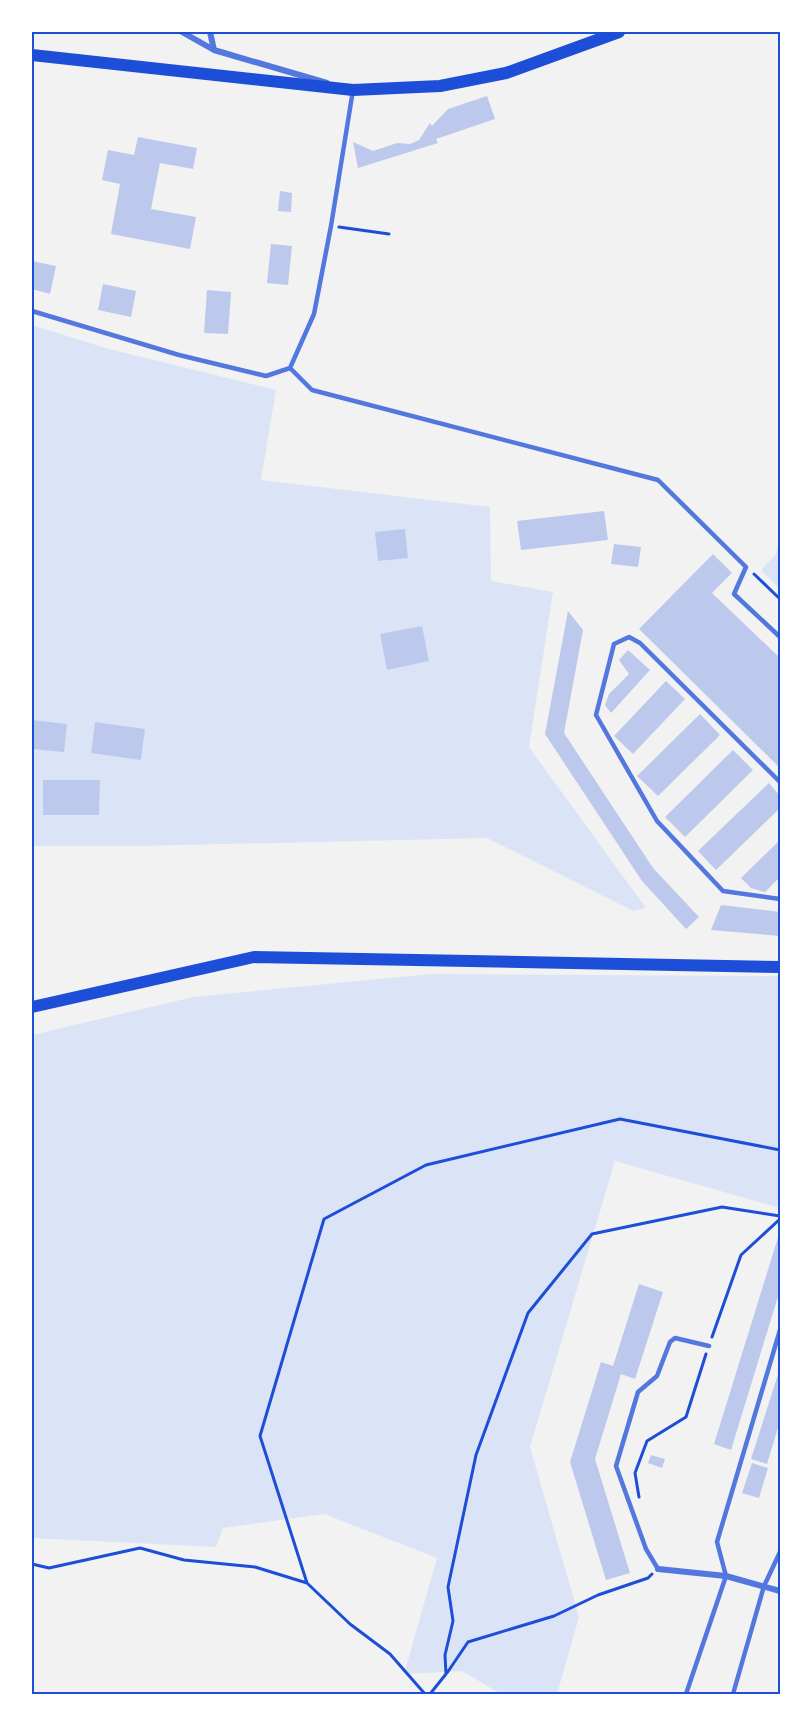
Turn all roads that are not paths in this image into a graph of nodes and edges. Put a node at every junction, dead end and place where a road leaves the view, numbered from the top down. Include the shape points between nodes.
1 (182, 32) edge
2 (210, 32) edge
3 (619, 32) edge
4 (214, 50) junction
5 (32, 55) edge
6 (353, 90) junction
7 (32, 311) edge
8 (290, 368) junction
9 (780, 637) edge
10 (780, 782) edge
11 (780, 899) edge
12 (780, 967) edge
13 (32, 1007) edge
14 (780, 1330) edge
15 (709, 1346) road end
16 (780, 1552) edge
17 (658, 1569) joint
18 (726, 1576) junction
19 (764, 1586) junction
20 (780, 1591) edge
21 (686, 1695) edge
22 (733, 1695) edge

1 - 4 street
2 - 4 street
3 - 6 main road via 506,73 440,86
4 - 6 street
5 - 6 main road
6 - 8 lane via 314,314
7 - 8 lane via 179,355 266,376
8 - 9 lane via 312,390 658,480 746,567 734,594
10 - 11 lane via 640,643 629,637 614,644 596,715 657,821 723,891
12 - 13 main road via 254,957
14 - 18 lane via 717,1542
15 - 17 lane via 675,1338 670,1342 657,1376 638,1392 616,1466 646,1549
16 - 19 lane
17 - 18 street
18 - 19 street
18 - 21 lane
19 - 20 street
19 - 22 lane

